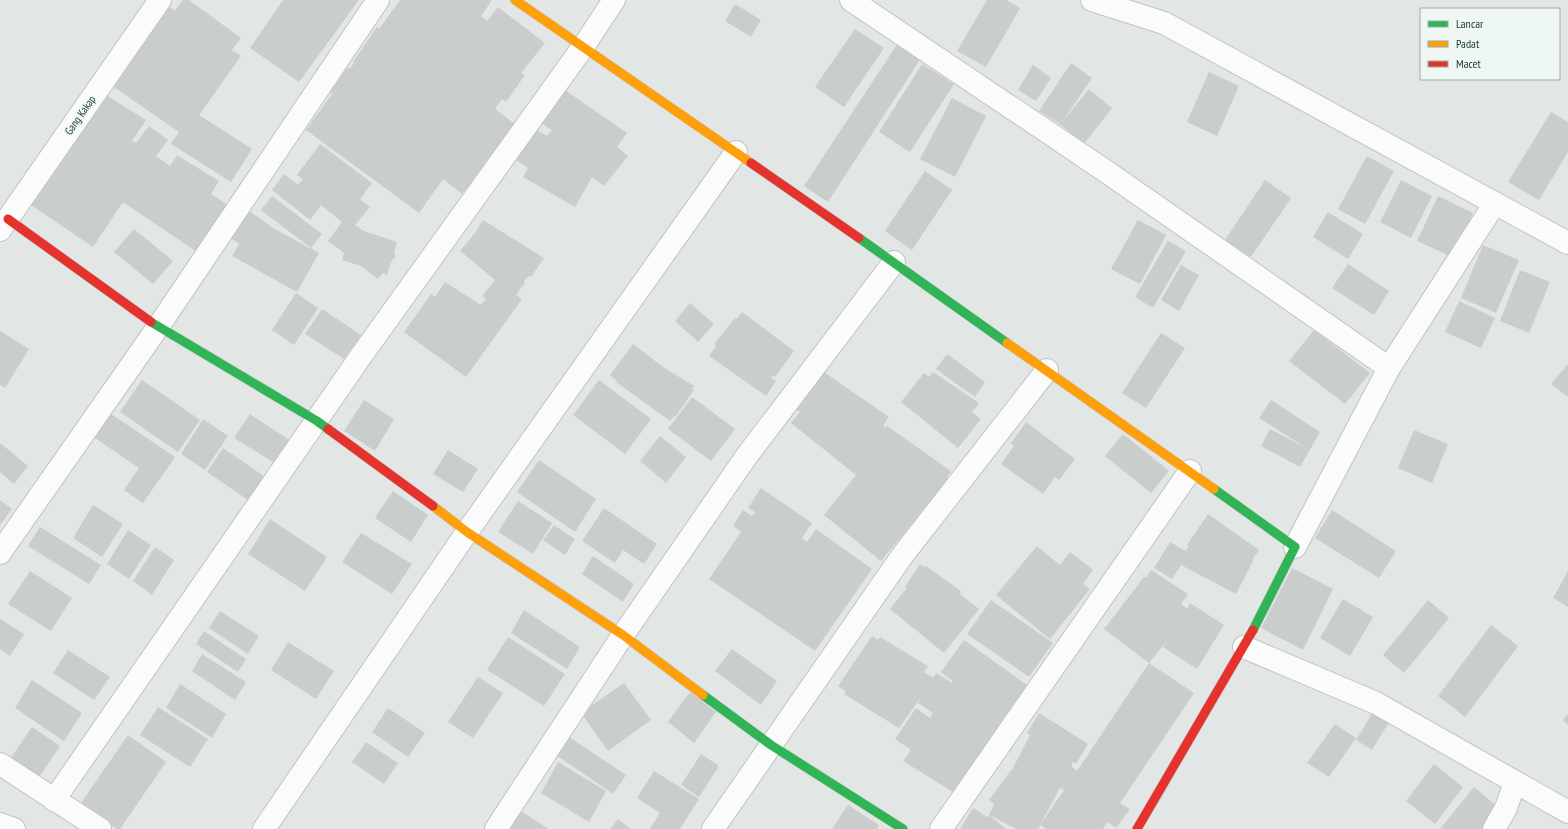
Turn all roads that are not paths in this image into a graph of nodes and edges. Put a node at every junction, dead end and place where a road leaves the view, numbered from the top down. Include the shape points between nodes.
1 (160, 0) edge
2 (378, 0) edge
3 (515, 0) edge
4 (614, 0) edge
5 (852, 0) edge
6 (1092, 0) edge
7 (583, 47) junction
8 (736, 152) junction
9 (1495, 203) junction
10 (4, 225) edge
11 (1568, 244) edge
12 (894, 262) junction
13 (158, 327) junction
14 (1389, 368) junction
15 (1047, 370) junction
16 (317, 421) junction
17 (1190, 471) junction
18 (467, 532) junction
19 (1295, 547) junction
20 (0, 553) edge
21 (623, 635) junction
22 (1244, 647) junction
23 (771, 745) junction
24 (0, 764) edge
25 (1515, 782) junction
26 (54, 800) junction
27 (1568, 812) edge
28 (0, 824) edge
29 (14, 829) edge
30 (100, 829) edge
31 (264, 829) edge
32 (496, 829) edge
33 (713, 829) edge
34 (903, 829) edge
35 (941, 829) edge
36 (1137, 829) edge
37 (1494, 829) edge

1 - 10 street, Gang Kakap
2 - 13 street
3 - 7 street
4 - 7 street
5 - 14 street via 1104,170
6 - 9 street via 1164,23
7 - 8 street
7 - 16 street
8 - 12 street
8 - 18 street
9 - 11 street
9 - 14 street
10 - 13 street
12 - 15 street
12 - 21 street via 746,457
13 - 16 street
13 - 20 street
14 - 19 street
15 - 17 street
15 - 23 street via 902,556
16 - 18 street
16 - 26 street
17 - 19 street
17 - 35 street
18 - 21 street
18 - 31 street
19 - 22 street
21 - 23 street
21 - 32 street
22 - 25 street via 1376,703
22 - 36 street
23 - 33 street
23 - 34 street
24 - 26 street
25 - 27 street
25 - 37 street via 1506,808
26 - 30 street
28 - 29 street

